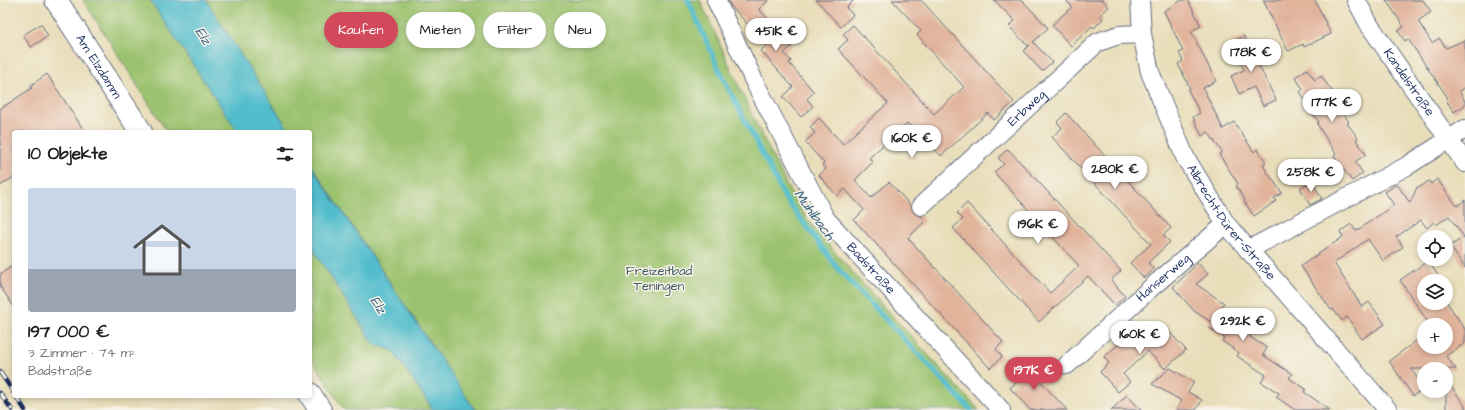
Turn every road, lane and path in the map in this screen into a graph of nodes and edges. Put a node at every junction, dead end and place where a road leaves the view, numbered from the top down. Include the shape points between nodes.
1 (56, 0) edge
2 (716, 0) edge
3 (1140, 0) edge
4 (1356, 0) edge
5 (1142, 34) junction
6 (1465, 129) edge
7 (140, 130) edge
8 (1449, 140) junction
9 (1465, 163) edge
10 (921, 206) dead end
11 (1226, 224) junction
12 (1248, 250) junction
13 (1067, 365) dead end
14 (312, 397) edge
15 (320, 410) edge
16 (1001, 410) edge
17 (1388, 410) edge

1 - 7 street, Am Elzdamm
2 - 16 street, Badstraße via 755,83 826,218
3 - 5 street, Albrecht-Dürer-Straße
4 - 8 street, Kandelstraße via 1370,26
5 - 10 street, Erbweg via 1119,35 1098,42
5 - 11 street, Albrecht-Dürer-Straße via 1150,72 1185,157
6 - 8 street
8 - 9 street, Kandelstraße
8 - 12 street via 1407,166
11 - 12 street, Albrecht-Dürer-Straße
11 - 13 street, Hanserweg via 1154,285
12 - 17 street, Albrecht-Dürer-Straße
14 - 15 street

